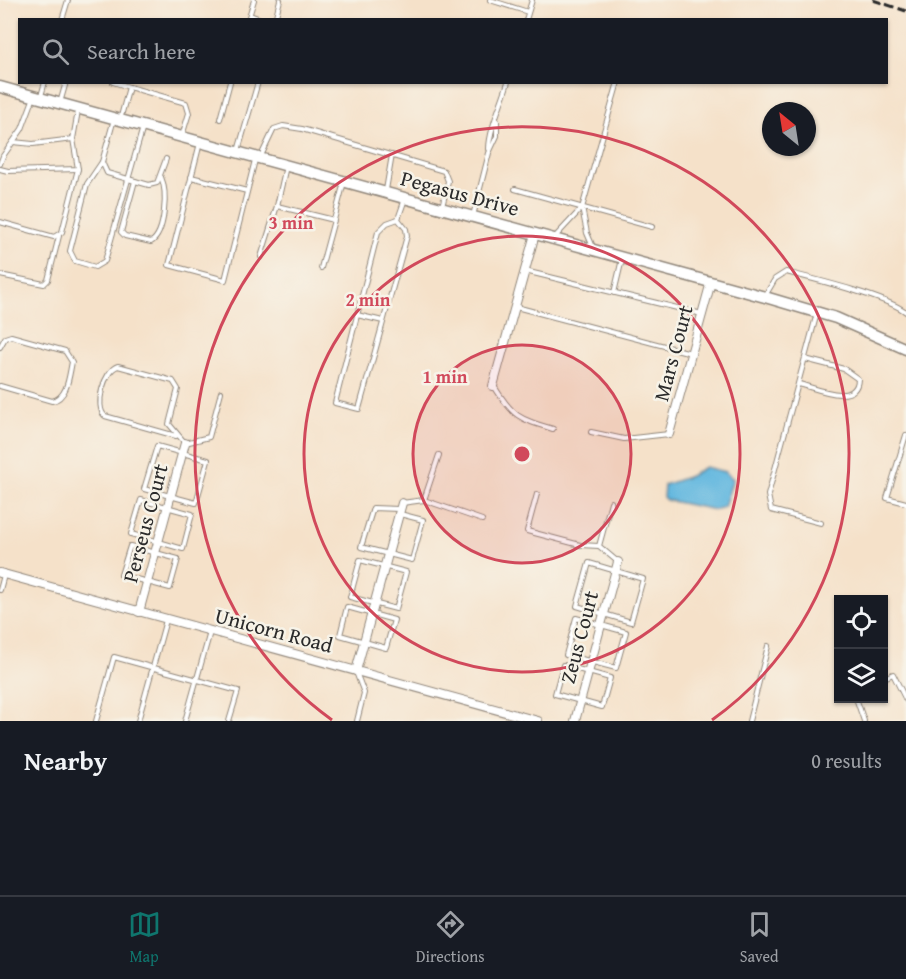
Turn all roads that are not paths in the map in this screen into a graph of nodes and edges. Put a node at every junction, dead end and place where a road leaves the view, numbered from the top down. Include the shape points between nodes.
1 (68, 0) edge
2 (254, 0) edge
3 (280, 0) edge
4 (490, 0) edge
5 (531, 0) edge
6 (528, 12) junction
7 (249, 17) edge
8 (63, 18) edge
9 (276, 18) edge
10 (526, 18) edge
11 (44, 84) edge
12 (65, 84) edge
13 (119, 84) edge
14 (229, 84) edge
15 (257, 84) edge
16 (507, 84) edge
17 (617, 84) edge
18 (0, 87) edge
19 (129, 87) junction
20 (37, 97) junction
21 (60, 103) junction
22 (79, 109) junction
23 (117, 119) junction
24 (219, 119) dead end
25 (497, 121) junction
26 (143, 126) junction
27 (181, 137) junction
28 (73, 139) junction
29 (13, 142) junction
30 (200, 142) junction
31 (238, 152) junction
32 (489, 153) junction
33 (392, 155) junction
34 (258, 158) junction
35 (166, 159) dead end
36 (102, 162) junction
37 (0, 166) edge
38 (286, 166) junction
39 (78, 169) junction
40 (161, 177) junction
41 (191, 177) junction
42 (128, 179) junction
43 (135, 181) junction
44 (344, 181) junction
45 (515, 189) dead end
46 (247, 191) junction
47 (386, 193) junction
48 (405, 198) junction
49 (277, 206) junction
50 (442, 208) junction
51 (582, 208) junction
52 (472, 216) junction
53 (398, 219) junction
54 (334, 220) junction
55 (0, 222) edge
56 (652, 227) dead end
57 (535, 234) junction
58 (59, 236) junction
59 (553, 239) junction
60 (595, 250) junction
61 (261, 257) dead end
62 (622, 258) junction
63 (321, 268) dead end
64 (525, 271) junction
65 (0, 275) edge
66 (711, 282) junction
67 (614, 293) junction
68 (765, 297) junction
69 (515, 307) junction
70 (817, 312) junction
71 (906, 312) edge
72 (702, 314) junction
73 (357, 315) junction
74 (383, 321) junction
75 (0, 347) edge
76 (906, 349) edge
77 (692, 353) junction
78 (805, 359) junction
79 (799, 384) junction
80 (0, 386) edge
81 (493, 386) joint
82 (221, 392) dead end
83 (553, 429) dead end
84 (591, 432) dead end
85 (669, 434) joint
86 (906, 435) edge
87 (176, 436) junction
88 (184, 448) junction
89 (440, 455) dead end
90 (537, 494) dead end
91 (170, 496) junction
92 (424, 500) junction
93 (611, 502) dead end
94 (906, 503) edge
95 (168, 507) junction
96 (400, 509) junction
97 (482, 520) dead end
98 (821, 523) dead end
99 (158, 542) junction
100 (599, 546) junction
101 (155, 553) junction
102 (388, 554) junction
103 (617, 566) junction
104 (384, 567) junction
105 (2, 574) edge
106 (147, 582) junction
107 (0, 590) edge
108 (374, 603) junction
109 (139, 612) junction
110 (372, 613) junction
111 (604, 614) junction
112 (166, 619) junction
113 (601, 624) junction
114 (211, 631) junction
115 (364, 642) junction
116 (768, 646) dead end
117 (591, 662) junction
118 (152, 667) junction
119 (356, 671) junction
120 (588, 672) junction
121 (888, 676) edge
122 (197, 679) junction
123 (906, 700) edge
124 (580, 701) junction
125 (857, 703) edge
126 (96, 721) edge
127 (138, 721) edge
128 (186, 721) edge
129 (229, 721) edge
130 (357, 721) edge
131 (538, 721) edge
132 (575, 721) edge
133 (749, 721) edge
134 (864, 721) edge

1 - 8 lane
2 - 7 lane
3 - 9 lane
4 - 6 lane
5 - 6 lane
6 - 10 lane
11 - 20 lane
12 - 21 lane
13 - 19 lane
14 - 24 lane
15 - 31 lane
16 - 25 lane
17 - 51 lane
18 - 20 street, Pegasus Drive
19 - 23 lane
19 - 27 lane via 186,103 189,113
20 - 21 street, Pegasus Drive
20 - 29 lane
21 - 22 street, Pegasus Drive
22 - 23 street, Pegasus Drive
22 - 28 lane
23 - 26 street, Pegasus Drive
23 - 36 lane
25 - 32 lane via 497,136
25 - 32 lane via 489,134
26 - 27 street, Pegasus Drive
26 - 42 lane
27 - 30 street, Pegasus Drive
28 - 29 lane
28 - 39 lane
29 - 37 lane
30 - 31 street, Pegasus Drive
30 - 41 lane
31 - 34 street, Pegasus Drive
32 - 52 lane
33 - 34 lane via 283,126 274,129
33 - 47 lane
33 - 50 lane via 444,171 448,181
34 - 38 street, Pegasus Drive
34 - 46 lane
35 - 40 lane
36 - 42 lane via 106,173
36 - 42 lane via 87,184 70,251 75,261 95,267 105,261
37 - 39 lane via 8,171
38 - 44 street, Pegasus Drive
38 - 49 lane
39 - 58 lane
40 - 43 lane via 149,185
40 - 43 lane via 166,197 156,237 151,242 121,232
41 - 46 lane
41 - 46 lane via 169,265 225,280
42 - 43 lane
44 - 47 street, Pegasus Drive
44 - 54 lane
45 - 51 lane
47 - 48 street, Pegasus Drive
48 - 50 street, Pegasus Drive
48 - 53 lane
49 - 54 lane
49 - 61 lane
50 - 52 street, Pegasus Drive
51 - 56 lane
51 - 59 lane
51 - 60 lane
52 - 57 street, Pegasus Drive
53 - 73 lane via 378,232
53 - 74 lane via 407,236
54 - 63 lane
55 - 58 lane
57 - 59 street, Pegasus Drive
57 - 64 street
58 - 65 lane via 48,280 39,285
59 - 60 street, Pegasus Drive
60 - 62 street, Pegasus Drive
62 - 66 street, Pegasus Drive
62 - 67 lane
64 - 67 lane
64 - 69 street
66 - 68 street, Pegasus Drive
66 - 72 street, Mars Court
67 - 72 lane
68 - 70 street, Pegasus Drive
68 - 71 lane via 775,279 786,272 843,287
69 - 77 lane
69 - 81 street
70 - 76 street, Pegasus Drive
70 - 78 lane
72 - 77 street, Mars Court
73 - 74 lane
73 - 74 lane via 335,402 358,409
75 - 80 lane via 11,336 65,351 72,362 59,400
77 - 85 street, Mars Court
78 - 79 lane
78 - 79 lane via 850,371 858,385 843,395
79 - 98 lane via 768,505 771,510
81 - 83 lane via 521,420
82 - 88 lane via 209,437
84 - 85 lane via 624,439
86 - 94 lane via 887,498
87 - 87 lane via 169,424 178,389 173,381 118,366 112,368 99,406 105,416
87 - 88 lane
88 - 91 street, Perseus Court
88 - 91 lane via 208,460 196,503
88 - 91 lane via 157,446 144,489
89 - 92 lane
90 - 100 lane via 527,531
91 - 95 street, Perseus Court
92 - 96 lane
92 - 97 lane
93 - 100 lane
95 - 99 street, Perseus Court
95 - 99 lane via 192,514 183,549
95 - 99 lane via 141,500 131,534
96 - 102 street
96 - 102 lane via 423,520 412,560
96 - 102 lane via 373,508 362,547
99 - 101 street, Perseus Court
100 - 103 lane
101 - 106 street, Perseus Court
101 - 106 lane via 178,559 170,588
101 - 106 lane via 130,546 121,575
102 - 104 street
103 - 111 street, Zeus Court
103 - 111 lane via 589,563 577,606
103 - 111 lane via 643,579 631,622
104 - 108 street
104 - 108 lane via 406,572 396,609
104 - 108 lane via 360,560 350,597
105 - 107 lane
105 - 109 street, Unicorn Road
106 - 109 street, Perseus Court
108 - 110 street
109 - 112 street, Unicorn Road
110 - 115 street
110 - 115 lane via 394,620 392,629 386,648
110 - 115 lane via 347,607 340,635
111 - 113 street, Zeus Court
112 - 114 street, Unicorn Road
112 - 118 lane
113 - 117 street, Zeus Court
113 - 117 lane via 626,632 616,668
113 - 117 lane via 576,618 566,655
114 - 119 street, Unicorn Road
114 - 122 lane
115 - 119 street
116 - 133 lane
117 - 120 street, Zeus Court
118 - 122 lane
118 - 126 lane via 114,657
118 - 127 lane
119 - 130 lane via 364,693
119 - 131 street, Unicorn Road
120 - 124 street, Zeus Court
120 - 124 lane via 610,678 602,707
120 - 124 lane via 563,665 555,694
121 - 123 lane via 893,674
122 - 128 lane
122 - 129 lane via 238,691
124 - 132 street, Zeus Court
125 - 134 lane

